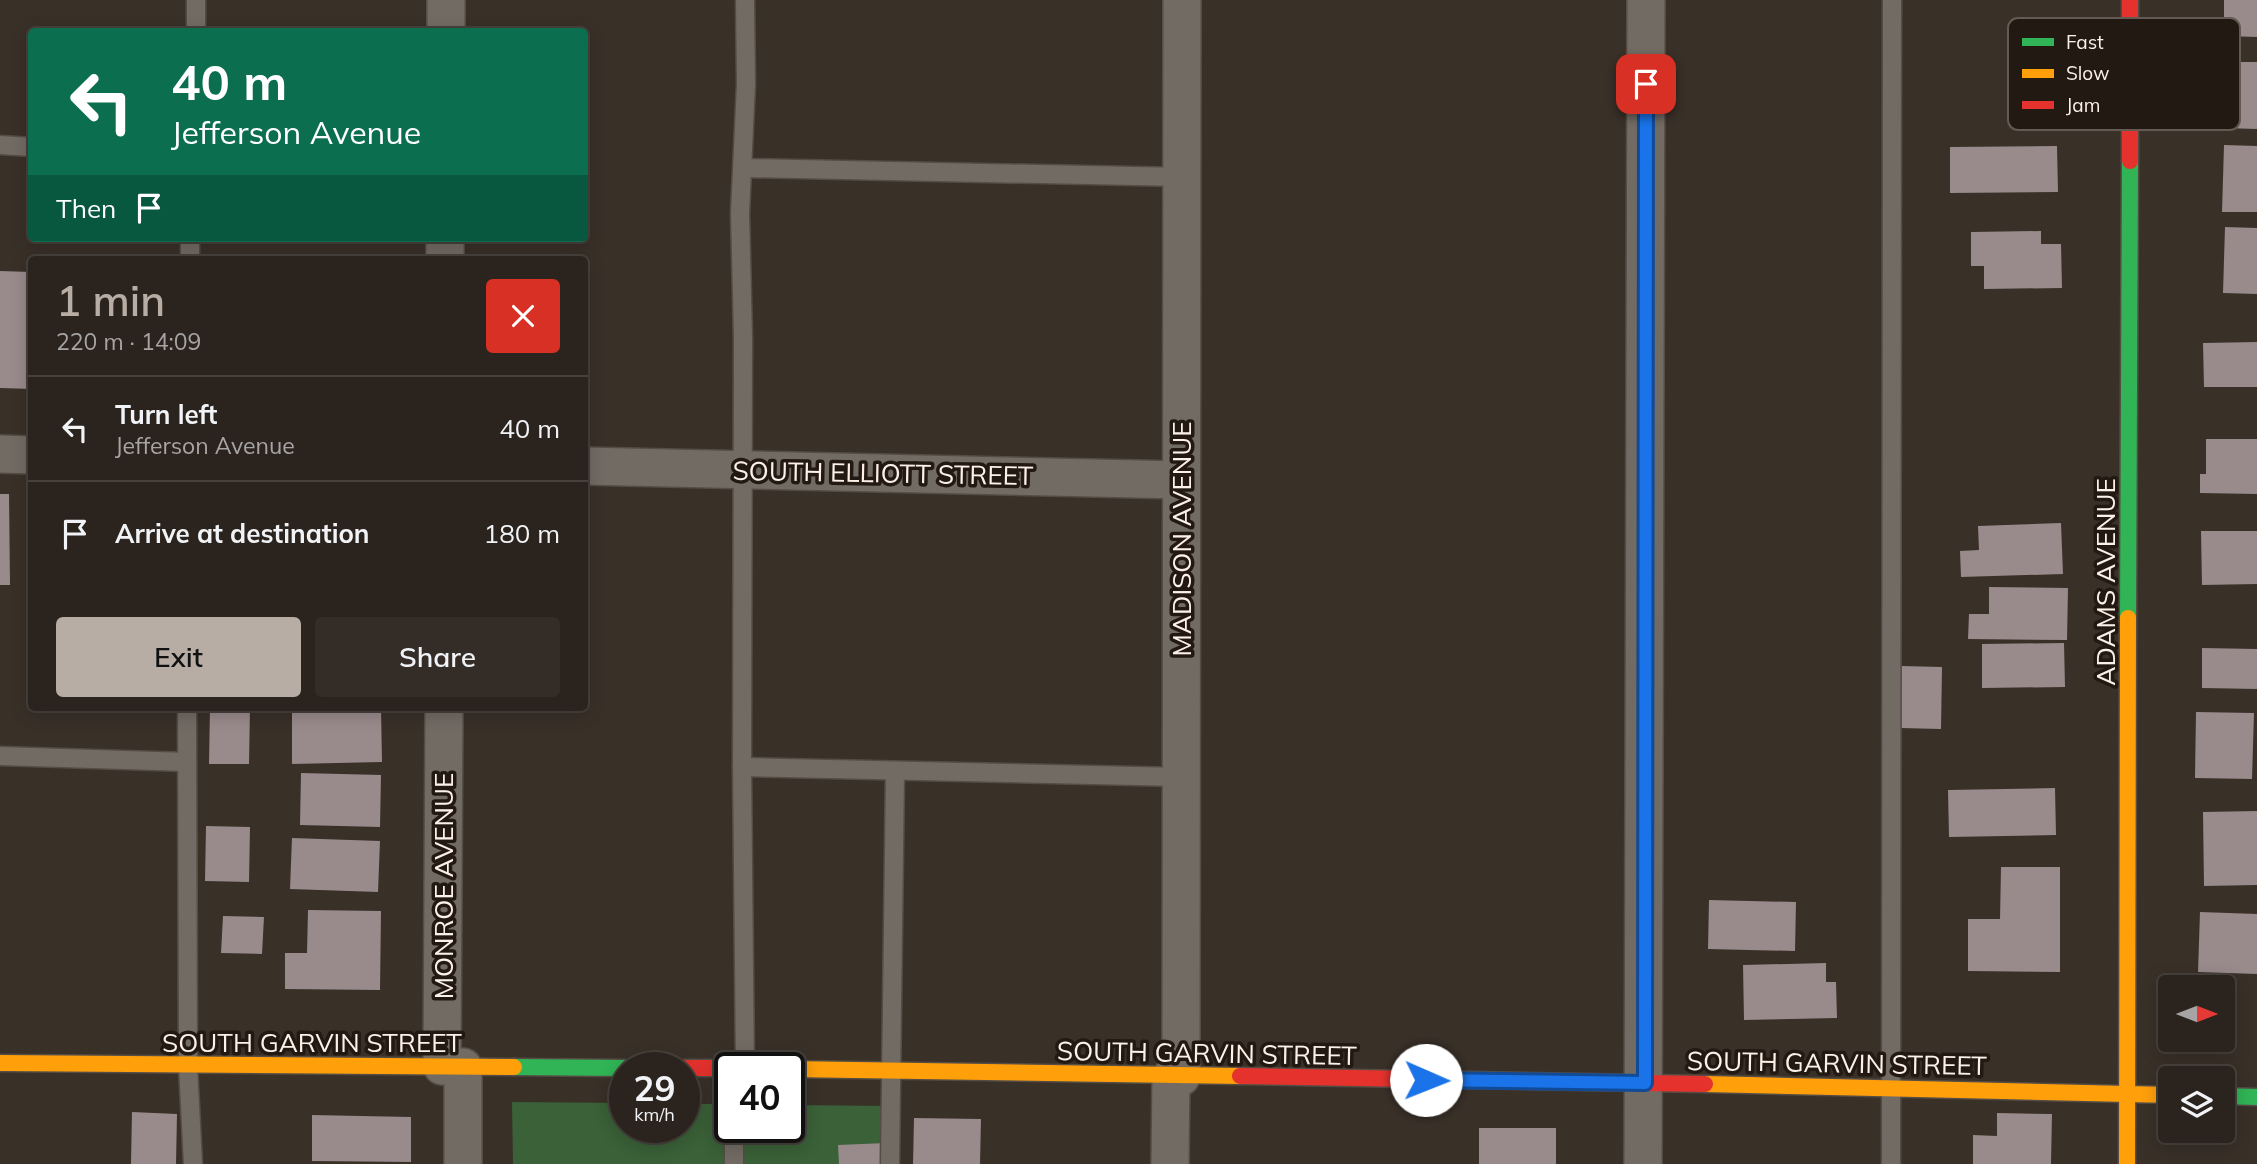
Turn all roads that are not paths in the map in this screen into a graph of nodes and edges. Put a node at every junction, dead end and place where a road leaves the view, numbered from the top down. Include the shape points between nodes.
1 (196, 0) edge
2 (446, 0) edge
3 (745, 0) edge
4 (1182, 0) edge
5 (1646, 0) edge
6 (1892, 0) edge
7 (2130, 0) edge
8 (2130, 18) edge
9 (196, 28) edge
10 (446, 28) edge
11 (2130, 130) edge
12 (0, 145) edge
13 (28, 147) edge
14 (744, 168) junction
15 (1182, 177) junction
16 (0, 454) edge
17 (28, 454) edge
18 (588, 466) edge
19 (743, 469) junction
20 (1181, 480) junction
21 (187, 711) edge
22 (444, 711) edge
23 (0, 756) edge
24 (187, 762) junction
25 (741, 767) junction
26 (895, 771) junction
27 (1180, 777) junction
28 (745, 1052) edge
29 (0, 1063) edge
30 (188, 1066) junction
31 (452, 1066) junction
32 (609, 1068) edge
33 (805, 1069) edge
34 (891, 1071) junction
35 (1176, 1077) junction
36 (1645, 1083) junction
37 (1892, 1090) junction
38 (2128, 1094) junction
39 (2158, 1095) edge
40 (2235, 1096) edge
41 (2257, 1097) edge
42 (734, 1143) edge
43 (192, 1164) edge
44 (463, 1164) edge
45 (734, 1164) edge
46 (890, 1164) edge
47 (1170, 1164) edge
48 (1643, 1164) edge
49 (1891, 1164) edge
50 (2127, 1164) edge

1 - 9 lane
2 - 10 street
3 - 14 lane
4 - 15 street, MADISON AVENUE
5 - 36 street
6 - 37 lane
7 - 8 street, ADAMS AVENUE
11 - 38 street, ADAMS AVENUE
12 - 13 lane
14 - 15 lane
14 - 19 lane via 740,213
15 - 20 street, MADISON AVENUE
16 - 17 street
18 - 19 street, SOUTH ELLIOTT STREET
19 - 20 street, SOUTH ELLIOTT STREET
19 - 25 lane
20 - 27 street, MADISON AVENUE
21 - 24 lane
22 - 31 street, MONROE AVENUE
23 - 24 lane
24 - 30 lane
25 - 26 lane
25 - 28 lane
26 - 27 lane
26 - 34 lane
27 - 35 street, MADISON AVENUE
29 - 30 street, SOUTH GARVIN STREET
30 - 31 street, SOUTH GARVIN STREET
30 - 43 lane
31 - 32 street, SOUTH GARVIN STREET
31 - 44 street, MONROE AVENUE
33 - 34 street, SOUTH GARVIN STREET
34 - 35 street, SOUTH GARVIN STREET
34 - 46 lane
35 - 36 street, SOUTH GARVIN STREET
35 - 47 street, MADISON AVENUE
36 - 37 street, SOUTH GARVIN STREET
36 - 48 street
37 - 38 street, SOUTH GARVIN STREET
37 - 49 lane
38 - 39 street, SOUTH GARVIN STREET
38 - 50 street, ADAMS AVENUE
40 - 41 street
42 - 45 lane

